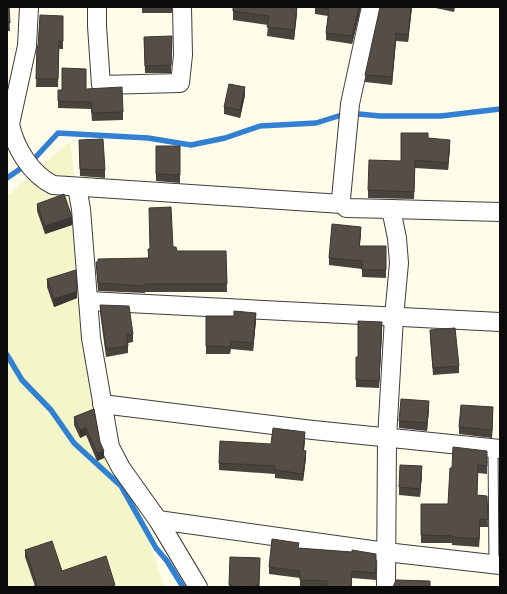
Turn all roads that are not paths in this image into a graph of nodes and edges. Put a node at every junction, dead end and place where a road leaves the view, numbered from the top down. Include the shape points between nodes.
1 (29, 7) edge
2 (97, 7) edge
3 (182, 7) edge
4 (371, 7) edge
5 (78, 187) junction
6 (342, 204) junction
7 (391, 209) junction
8 (500, 212) edge
9 (88, 301) junction
10 (394, 317) junction
11 (500, 322) edge
12 (102, 404) junction
13 (388, 438) junction
14 (497, 449) edge
15 (158, 520) junction
16 (386, 552) junction
17 (497, 564) edge
18 (198, 587) edge
19 (386, 587) edge

1 - 5 street via 27,46 10,124 13,136 23,156 46,182
2 - 3 street via 96,26 102,85 180,83 183,55
4 - 6 street via 350,104
5 - 6 street
5 - 9 street
6 - 7 street via 346,208
7 - 8 street
7 - 10 street via 399,262
9 - 10 street
9 - 12 street via 91,338
10 - 11 street
10 - 13 street
12 - 13 street
12 - 15 street via 110,447 121,468
13 - 14 street
13 - 16 street
14 - 17 lane
15 - 16 street
15 - 18 street
16 - 17 street
16 - 19 street

